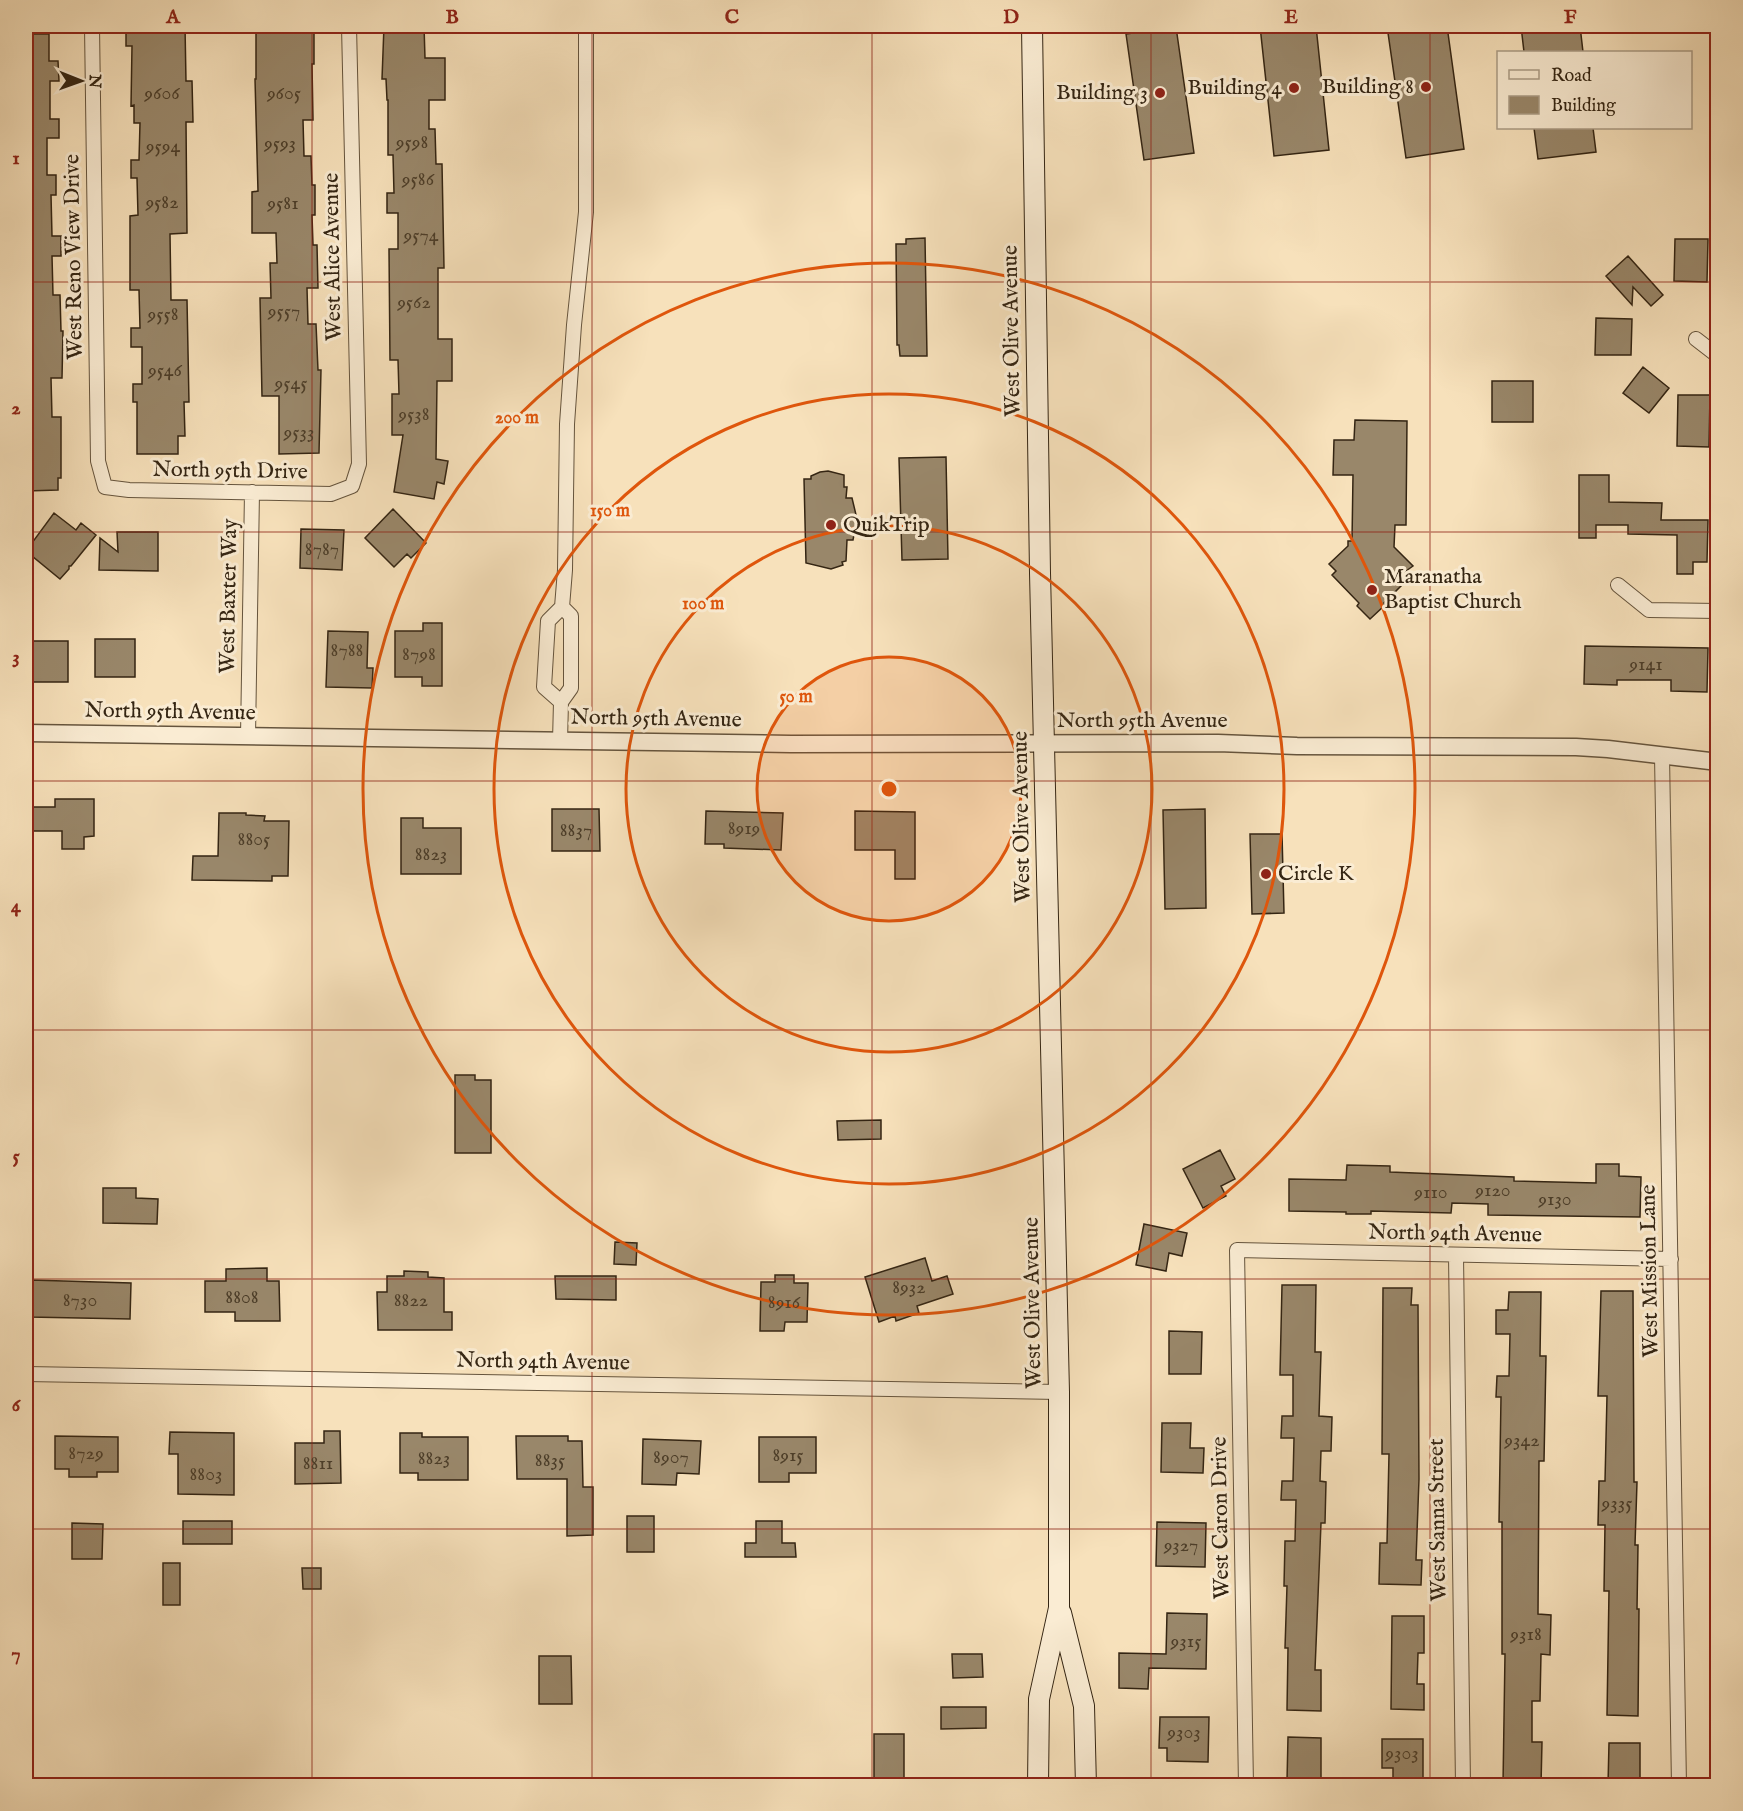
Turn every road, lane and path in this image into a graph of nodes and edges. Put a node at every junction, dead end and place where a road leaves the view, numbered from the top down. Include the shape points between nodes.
1 (92, 26) edge
2 (349, 26) edge
3 (586, 26) edge
4 (1032, 26) edge
5 (1696, 339) dead end
6 (1718, 356) edge
7 (352, 486) joint
8 (105, 487) joint
9 (252, 492) junction
10 (1618, 585) dead end
11 (562, 607) junction
12 (1718, 611) edge
13 (561, 702) junction
14 (26, 733) edge
15 (248, 736) junction
16 (560, 741) junction
17 (1044, 744) junction
18 (1662, 755) junction
19 (1718, 762) edge
20 (1237, 1250) joint
21 (1456, 1255) junction
22 (1671, 1259) junction
23 (26, 1374) edge
24 (1059, 1392) junction
25 (1059, 1608) junction
26 (1038, 1785) edge
27 (1086, 1785) edge
28 (1246, 1785) edge
29 (1463, 1785) edge
30 (1679, 1785) edge

1 - 8 street, West Reno View Drive via 98,461
2 - 7 street, West Alice Avenue via 359,464
3 - 11 street via 586,213 567,424
4 - 17 main road, West Olive Avenue
5 - 6 street
7 - 9 street, North 95th Drive via 331,494
8 - 9 street, North 95th Drive
9 - 15 street, West Baxter Way
10 - 12 street via 1649,610
11 - 13 street via 571,616 571,688
11 - 13 street via 548,621 544,687
13 - 16 street
14 - 15 street, North 95th Avenue
15 - 16 street, North 95th Avenue
16 - 17 street, North 95th Avenue
17 - 18 street, North 95th Avenue via 1576,747
17 - 24 main road, West Olive Avenue
18 - 19 street, North 95th Avenue
18 - 22 street, West Mission Lane
20 - 21 street, North 94th Avenue
20 - 28 street, West Caron Drive
21 - 22 street, North 94th Avenue
21 - 29 street, West Sanna Street
22 - 30 street, West Mission Lane
23 - 24 street, North 94th Avenue
24 - 25 main road, West Olive Avenue
25 - 26 main road, West Olive Avenue via 1039,1699
25 - 27 main road, West Olive Avenue via 1084,1706

